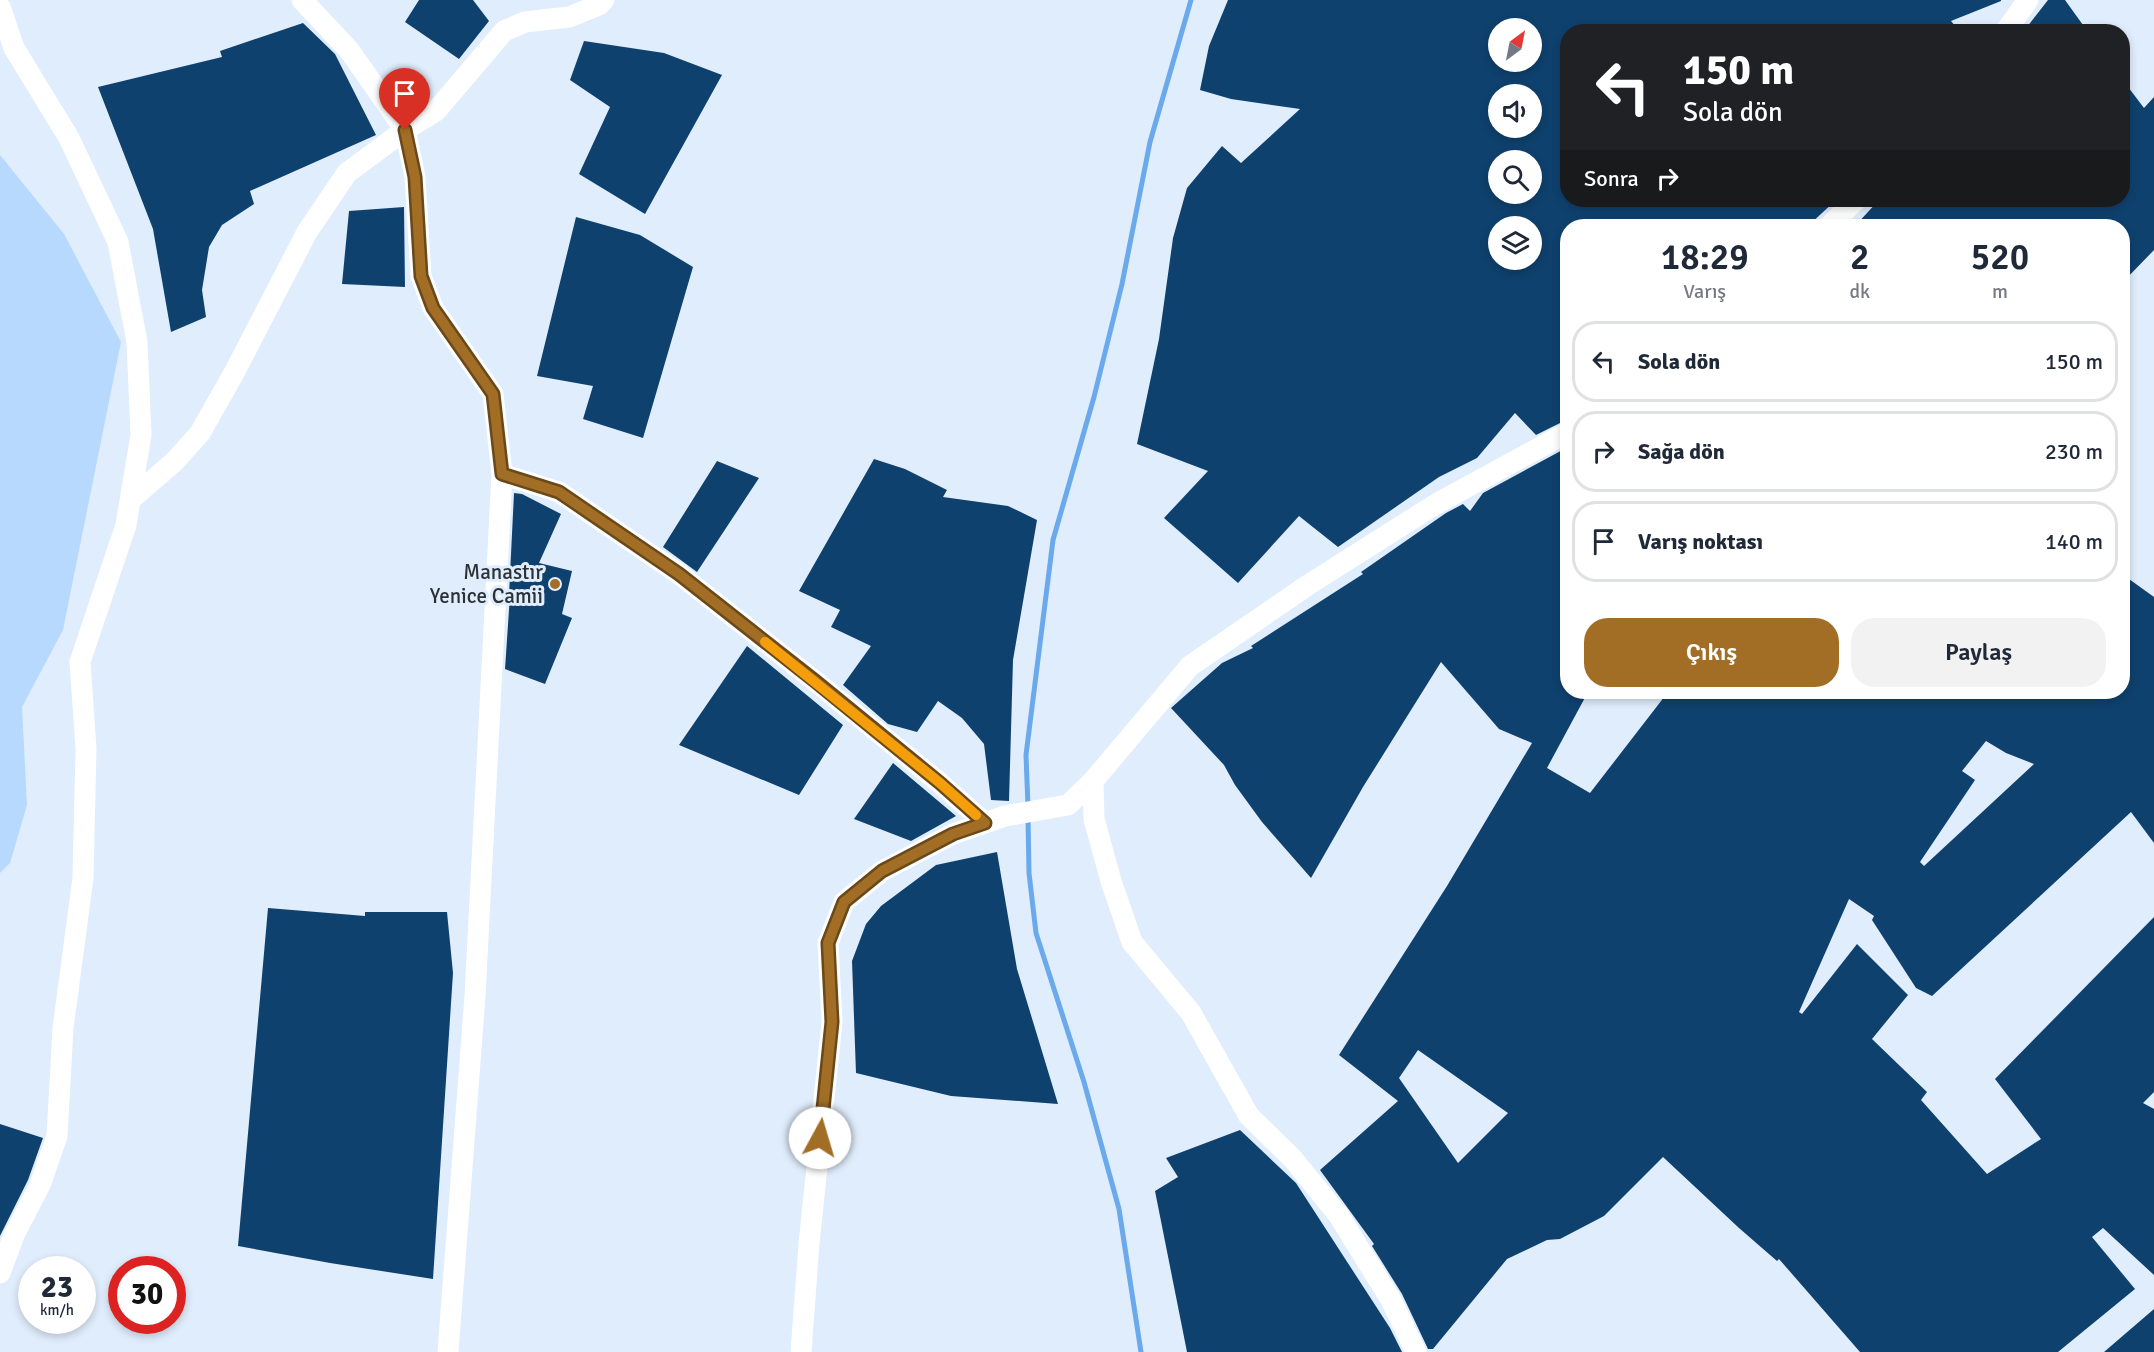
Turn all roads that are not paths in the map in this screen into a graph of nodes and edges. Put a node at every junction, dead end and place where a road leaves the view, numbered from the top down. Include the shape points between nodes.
1 (302, 0) edge
2 (604, 0) edge
3 (2028, 0) edge
4 (0, 7) edge
5 (2011, 24) edge
6 (405, 130) junction
7 (1849, 207) edge
8 (1836, 219) edge
9 (1560, 436) edge
10 (502, 474) junction
11 (130, 500) junction
12 (1093, 781) junction
13 (995, 819) junction
14 (0, 1273) edge
15 (448, 1352) edge
16 (801, 1352) edge
17 (1416, 1352) edge

1 - 6 street via 349,50
2 - 6 street via 569,16 525,22 504,31 436,111
3 - 5 street
4 - 11 street via 14,48 69,138 118,242 137,342 141,435
6 - 10 street via 415,177 421,276 433,308 493,394
6 - 11 street via 347,173 307,232 200,433
7 - 8 street
9 - 12 street via 1436,504 1190,666
10 - 13 street via 559,492 679,574 940,783
10 - 15 street via 475,996
11 - 14 street via 126,525 80,662 86,749 83,878 63,1028 57,1136 40,1185
12 - 13 street via 1068,805
12 - 17 street via 1094,819 1132,942 1191,1013 1249,1116 1293,1159 1339,1216 1391,1300
13 - 16 street via 953,834 882,871 844,902 828,943 832,1022

